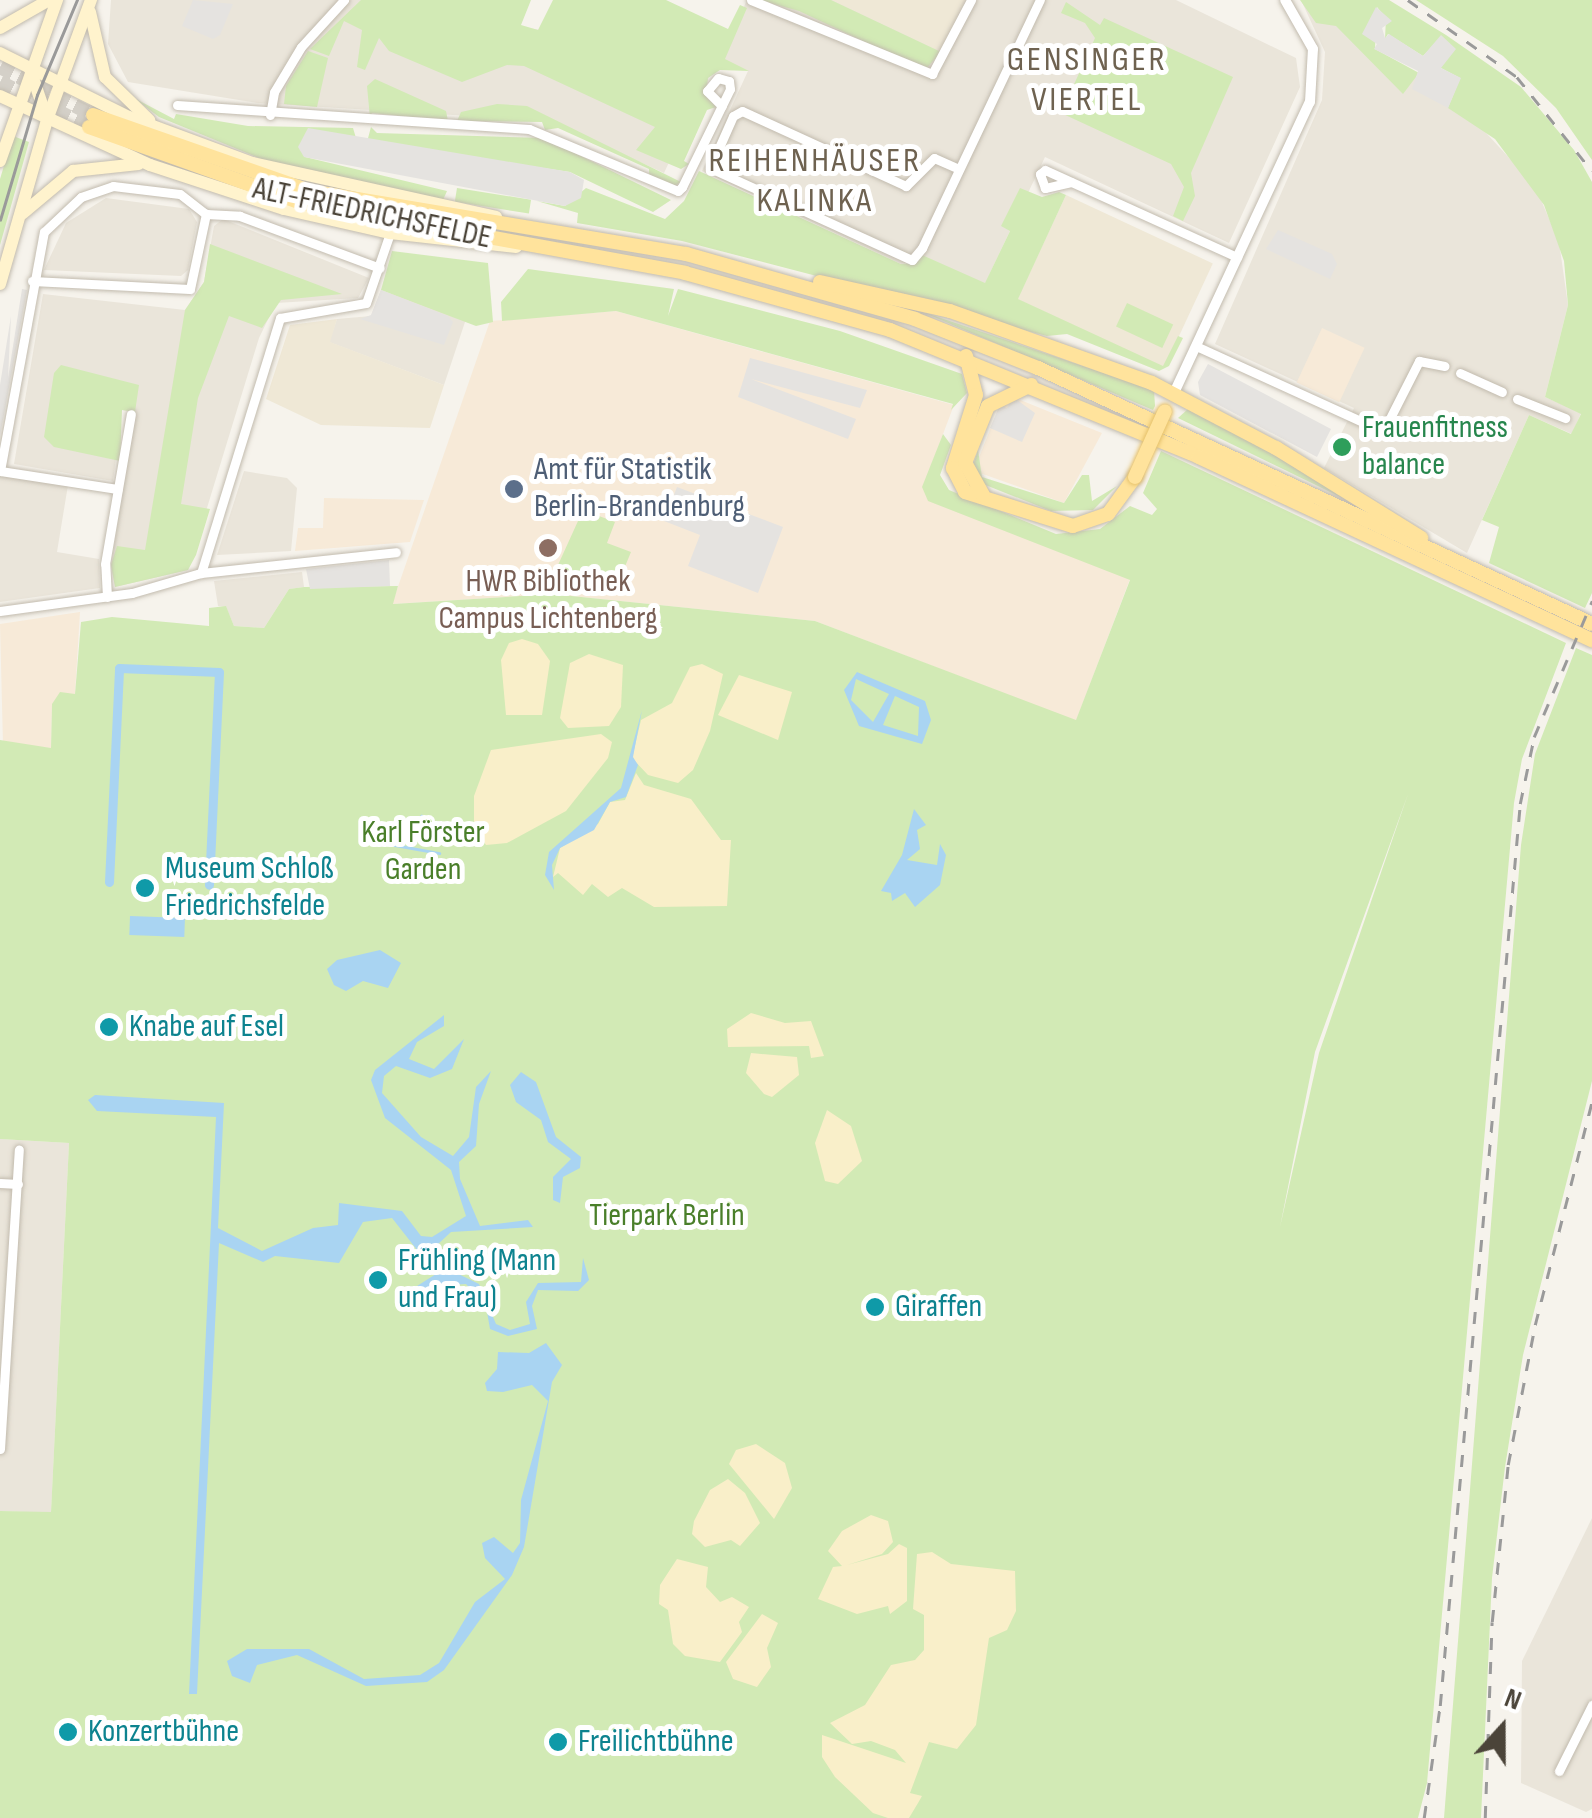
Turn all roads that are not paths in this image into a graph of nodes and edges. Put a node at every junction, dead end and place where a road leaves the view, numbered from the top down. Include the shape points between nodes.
1 (49, 0) edge
2 (58, 0) edge
3 (344, 0) edge
4 (751, 0) edge
5 (971, 0) edge
6 (1040, 0) edge
7 (1285, 0) edge
8 (90, 2) edge
9 (0, 28) edge
10 (0, 53) edge
11 (30, 70) junction
12 (60, 84) junction
13 (38, 95) junction
14 (0, 96) edge
15 (18, 105) junction
16 (177, 105) dead end
17 (722, 106) dead end
18 (270, 115) junction
19 (47, 120) junction
20 (164, 131) junction
21 (0, 161) edge
22 (150, 166) junction
23 (959, 169) junction
24 (1072, 182) dead end
25 (206, 214) junction
26 (20, 216) junction
27 (527, 225) junction
28 (390, 233) junction
29 (526, 248) junction
30 (1237, 258) junction
31 (380, 268) junction
32 (781, 276) junction
33 (32, 281) junction
34 (0, 284) edge
35 (1196, 346) junction
36 (966, 356) junction
37 (1446, 366) dead end
38 (1460, 373) dead end
39 (1034, 384) junction
40 (1502, 392) dead end
41 (1174, 393) junction
42 (1517, 399) dead end
43 (131, 414) dead end
44 (1564, 418) dead end
45 (0, 471) edge
46 (118, 490) junction
47 (987, 499) junction
48 (396, 552) dead end
49 (1441, 553) junction
50 (201, 573) junction
51 (108, 597) junction
52 (0, 611) edge
53 (1592, 624) edge
54 (1592, 640) edge
55 (20, 1150) dead end
56 (0, 1183) edge
57 (18, 1184) junction
58 (0, 1449) edge
59 (1592, 1705) edge
60 (1559, 1771) dead end

1 - 9 main road
2 - 11 main road
3 - 18 street via 301,47 274,92
4 - 5 street via 932,74
6 - 23 street
7 - 30 street via 1310,37 1314,84
8 - 12 main road
8 - 20 main road via 93,44 105,77
10 - 11 main road, ALT-FRIEDRICHSFELDE
11 - 12 main road, ALT-FRIEDRICHSFELDE
11 - 13 main road
11 - 15 main road
12 - 13 main road
12 - 19 main road
12 - 20 main road, ALT-FRIEDRICHSFELDE
13 - 15 main road
13 - 19 main road
14 - 15 main road, ALT-FRIEDRICHSFELDE
15 - 19 main road, ALT-FRIEDRICHSFELDE
15 - 21 main road
16 - 18 street
17 - 18 street via 678,191 529,129
19 - 22 main road, ALT-FRIEDRICHSFELDE
19 - 26 main road
20 - 27 main road, ALT-FRIEDRICHSFELDE via 319,182
22 - 26 main road via 85,166 55,181
22 - 28 main road, ALT-FRIEDRICHSFELDE via 300,214
23 - 23 street via 934,158 906,186 742,111 735,111 710,168 903,260 919,253
24 - 30 street
25 - 31 street, ALT-FRIEDRICHSFELDE via 240,216
25 - 33 street via 192,288
25 - 33 street, ALT-FRIEDRICHSFELDE via 180,194 112,186 81,196 55,216
26 - 34 main road
27 - 29 main road, ALT-FRIEDRICHSFELDE via 472,222 310,192 90,121 301,204
27 - 32 main road
28 - 29 main road, ALT-FRIEDRICHSFELDE
28 - 31 street
29 - 36 main road via 742,286
30 - 35 street
31 - 50 street via 361,306 280,318
32 - 41 main road via 950,311 1075,350
32 - 49 main road via 1038,368
33 - 45 street
35 - 37 street via 1376,428 1387,424 1419,361
35 - 41 street
36 - 39 main road
36 - 47 main road via 976,395 953,475 965,492
38 - 40 street
39 - 47 main road via 1004,392 982,419 966,472
39 - 54 main road
41 - 47 main road, bridge via 1130,487 1108,514 1073,526
41 - 49 main road via 1367,502
42 - 44 street
43 - 46 street
45 - 46 street
46 - 51 street via 104,564
48 - 50 street
49 - 53 main road
50 - 51 street
51 - 52 street
55 - 57 street
56 - 57 street
57 - 58 street
59 - 60 street

